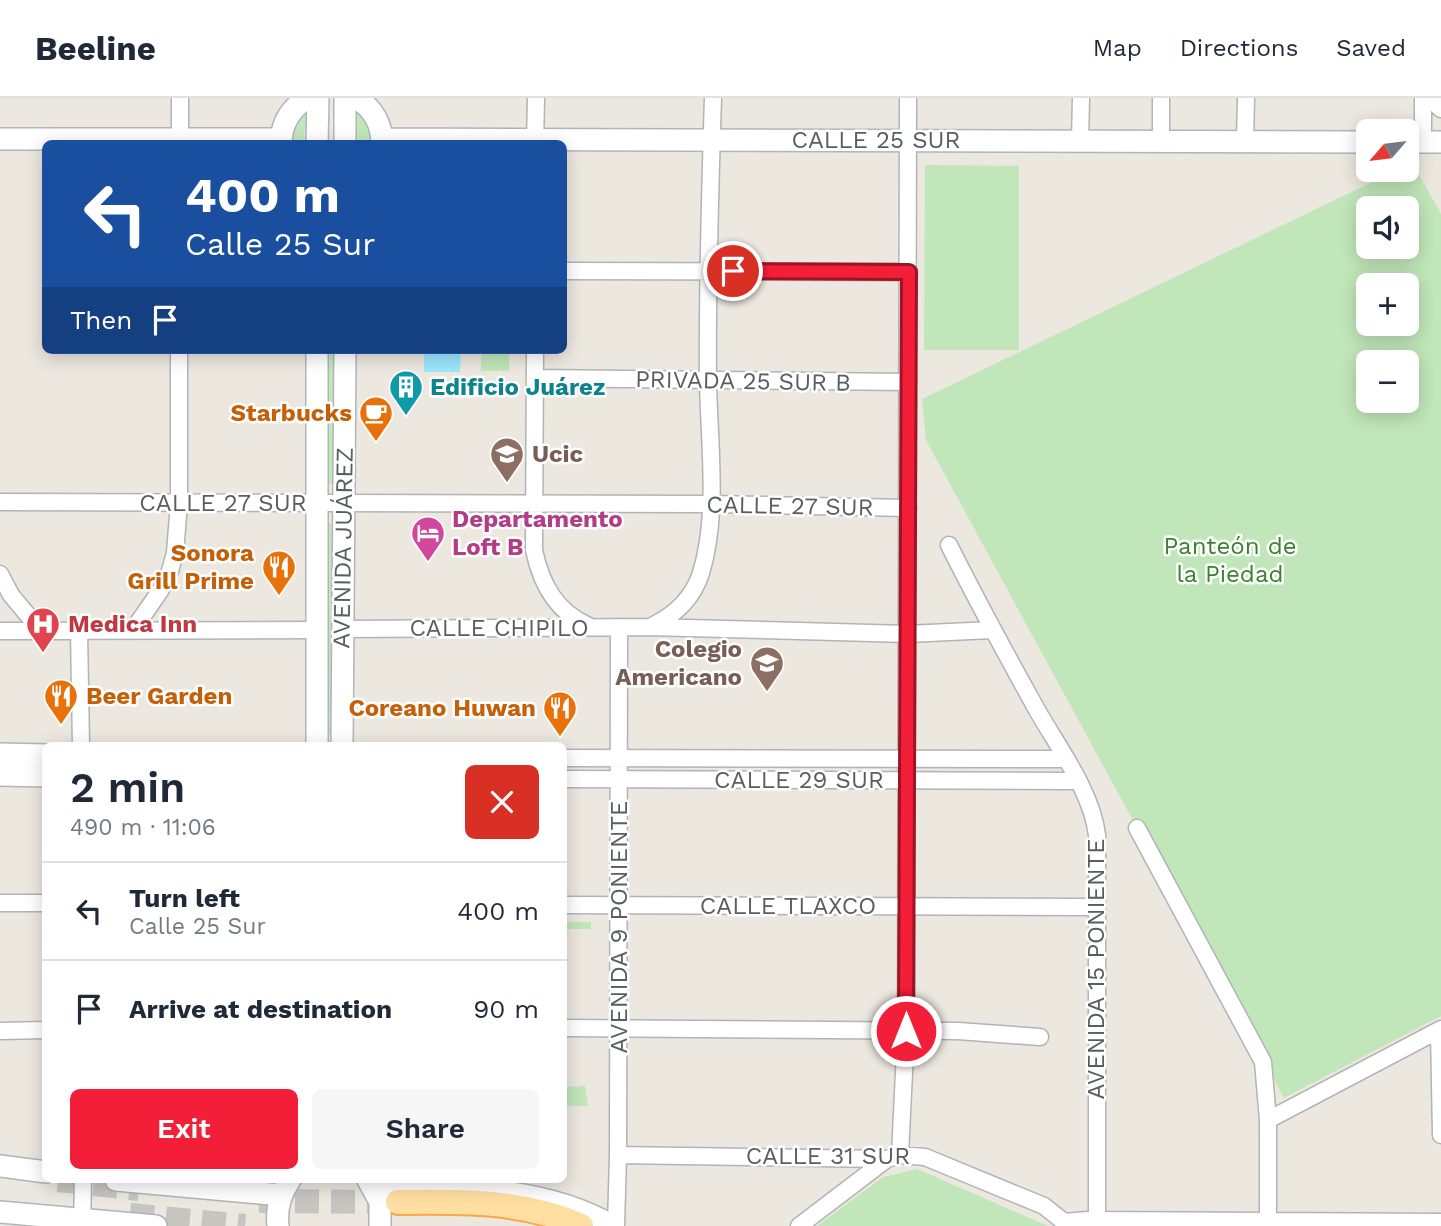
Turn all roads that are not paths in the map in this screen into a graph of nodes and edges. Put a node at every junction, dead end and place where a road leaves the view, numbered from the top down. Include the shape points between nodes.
1 (180, 98) edge
2 (307, 98) edge
3 (317, 98) edge
4 (345, 98) edge
5 (356, 98) edge
6 (536, 98) edge
7 (713, 98) edge
8 (908, 98) edge
9 (1081, 98) edge
10 (1161, 98) edge
11 (1246, 98) edge
12 (1423, 98) edge
13 (1429, 98) edge
14 (1441, 109) edge
15 (0, 139) edge
16 (90, 140) edge
17 (180, 140) edge
18 (281, 140) edge
19 (317, 140) edge
20 (345, 140) edge
21 (383, 140) edge
22 (536, 140) edge
23 (712, 140) junction
24 (908, 140) junction
25 (567, 141) edge
26 (1080, 141) junction
27 (1161, 141) junction
28 (1245, 141) junction
29 (1356, 142) edge
30 (1424, 142) edge
31 (567, 271) edge
32 (708, 271) junction
33 (909, 272) junction
34 (179, 354) edge
35 (317, 354) edge
36 (345, 354) edge
37 (535, 354) edge
38 (535, 378) junction
39 (708, 381) junction
40 (908, 382) junction
41 (0, 502) edge
42 (179, 503) junction
43 (317, 503) junction
44 (344, 503) junction
45 (534, 504) junction
46 (710, 504) junction
47 (908, 508) junction
48 (948, 545) dead end
49 (0, 574) edge
50 (649, 627) junction
51 (591, 628) junction
52 (619, 628) junction
53 (133, 629) junction
54 (342, 629) junction
55 (317, 630) junction
56 (992, 630) junction
57 (0, 631) edge
58 (41, 631) junction
59 (79, 631) junction
60 (907, 634) junction
61 (81, 742) edge
62 (317, 742) edge
63 (342, 742) edge
64 (0, 754) edge
65 (42, 755) edge
66 (567, 758) edge
67 (619, 758) junction
68 (906, 758) junction
69 (1065, 759) junction
70 (0, 775) edge
71 (42, 776) edge
72 (567, 779) edge
73 (619, 779) junction
74 (906, 781) junction
75 (1077, 781) junction
76 (1137, 828) dead end
77 (0, 903) edge
78 (42, 903) edge
79 (567, 905) edge
80 (619, 905) junction
81 (906, 907) junction
82 (1096, 907) junction
83 (567, 1028) edge
84 (618, 1028) junction
85 (42, 1030) edge
86 (1440, 1030) edge
87 (0, 1031) edge
88 (906, 1031) junction
89 (1040, 1037) dead end
90 (1268, 1120) junction
91 (1441, 1135) edge
92 (618, 1155) junction
93 (894, 1157) junction
94 (0, 1166) edge
95 (42, 1171) edge
96 (83, 1183) edge
97 (189, 1183) edge
98 (370, 1183) edge
99 (286, 1187) edge
100 (398, 1202) tunnel mouth
101 (0, 1212) edge
102 (1097, 1220) junction
103 (1441, 1222) edge
104 (82, 1223) edge
105 (1059, 1224) edge
106 (1268, 1224) edge
107 (156, 1226) edge
108 (278, 1226) edge
109 (380, 1226) edge
110 (581, 1226) edge
111 (614, 1226) edge
112 (799, 1226) edge

1 - 17 street
2 - 18 main road via 289,113
3 - 19 main road
4 - 20 main road
5 - 21 main road via 371,110
6 - 22 street
7 - 23 street
8 - 24 street
9 - 26 street
10 - 27 street
11 - 28 street
12 - 30 street
13 - 14 street
15 - 16 main road
23 - 24 main road, CALLE 25 SUR
23 - 25 main road, CALLE 25 SUR
23 - 32 street
24 - 26 main road, CALLE 25 SUR
24 - 33 street
26 - 27 main road, CALLE 25 SUR
27 - 28 main road, CALLE 25 SUR
28 - 29 main road, CALLE 25 SUR
31 - 32 street
32 - 33 street
32 - 39 street
33 - 40 street
34 - 42 street
35 - 43 main road, AVENIDA JUÁREZ
36 - 44 main road, AVENIDA JUÁREZ
37 - 38 street
38 - 39 street, PRIVADA 25 SUR B
38 - 45 street
39 - 40 street, PRIVADA 25 SUR B
39 - 46 street
40 - 47 street
41 - 42 street, CALLE 27 SUR
42 - 43 street, CALLE 27 SUR
42 - 53 street via 170,571
43 - 44 street, CALLE 27 SUR
43 - 55 main road, AVENIDA JUÁREZ
44 - 45 street, CALLE 27 SUR
44 - 54 main road, AVENIDA JUÁREZ
45 - 46 street, CALLE 27 SUR
45 - 51 street via 534,550 544,582 560,608
46 - 47 street, CALLE 27 SUR
46 - 50 street via 708,544 691,595 678,610
47 - 60 street
48 - 56 street, AVENIDA 15 PONIENTE
49 - 58 street
50 - 52 street, CALLE CHIPILO
50 - 60 street, CALLE CHIPILO
51 - 52 street, CALLE CHIPILO
51 - 54 street, CALLE CHIPILO
52 - 67 street, AVENIDA 9 PONIENTE
53 - 55 street
53 - 59 street
54 - 63 main road, AVENIDA JUÁREZ
55 - 62 main road, AVENIDA JUÁREZ
56 - 60 street, CALLE CHIPILO
56 - 69 street, AVENIDA 15 PONIENTE
57 - 58 street
58 - 59 street
59 - 61 street
60 - 68 street
64 - 65 main road
66 - 67 street, CALLE 29 SUR
67 - 68 street, CALLE 29 SUR
67 - 73 street, AVENIDA 9 PONIENTE
68 - 69 street, CALLE 29 SUR
68 - 74 street
69 - 75 street, AVENIDA 15 PONIENTE
70 - 71 main road
72 - 73 street, CALLE 29 SUR
73 - 74 street, CALLE 29 SUR
73 - 80 street, AVENIDA 9 PONIENTE
74 - 75 street, CALLE 29 SUR
74 - 81 street
75 - 82 street, AVENIDA 15 PONIENTE via 1095,821
76 - 90 street via 1263,1062
77 - 78 street
79 - 80 street, CALLE TLAXCO
80 - 81 street, CALLE TLAXCO
80 - 84 street, AVENIDA 9 PONIENTE
81 - 82 street, CALLE TLAXCO
81 - 88 street
82 - 102 street, AVENIDA 15 PONIENTE
83 - 84 street
84 - 88 street
84 - 92 street, AVENIDA 9 PONIENTE
85 - 87 street
86 - 90 street
86 - 91 street
88 - 89 street
88 - 93 street
90 - 106 street
92 - 93 street, CALLE 31 SUR
92 - 111 street, AVENIDA 9 PONIENTE
93 - 105 street, CALLE 31 SUR via 925,1157 1044,1206
93 - 112 street
94 - 95 main road
96 - 104 street
97 - 99 main road
98 - 109 main road via 380,1202
98 - 111 main road via 511,1192 561,1203
99 - 108 main road via 278,1207
100 - 110 main road via 512,1206
101 - 104 main road
102 - 105 street, CALLE 31 SUR
102 - 106 street, CALLE 31 SUR
103 - 106 street, CALLE 31 SUR
104 - 107 main road

